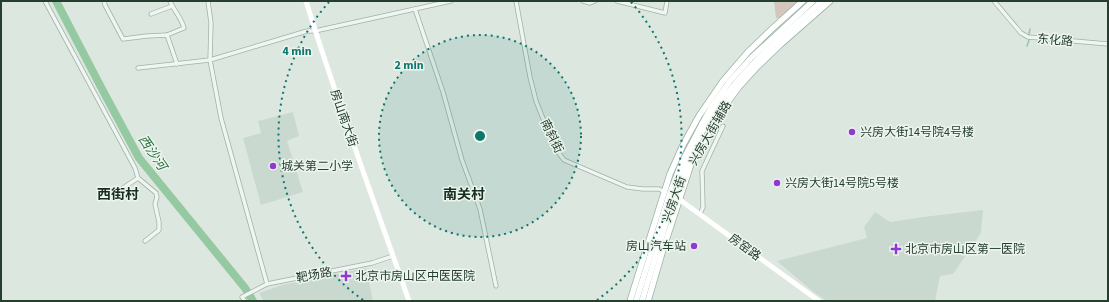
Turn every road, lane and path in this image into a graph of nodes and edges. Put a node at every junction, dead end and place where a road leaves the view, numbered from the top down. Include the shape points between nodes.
1 (45, 1) edge
2 (105, 1) edge
3 (170, 1) edge
4 (208, 1) edge
5 (306, 1) edge
6 (451, 1) edge
7 (516, 1) edge
8 (583, 1) edge
9 (595, 1) edge
10 (617, 1) edge
11 (668, 1) edge
12 (803, 1) edge
13 (813, 1) edge
14 (822, 1) edge
15 (830, 1) edge
16 (994, 1) edge
17 (172, 6) junction
18 (416, 9) junction
19 (151, 14) dead end
20 (772, 29) junction
21 (315, 31) junction
22 (167, 35) junction
23 (1108, 44) edge
24 (758, 51) junction
25 (210, 60) junction
26 (176, 64) junction
27 (138, 68) dead end
28 (705, 106) junction
29 (703, 122) junction
30 (723, 126) dead end
31 (694, 144) junction
32 (681, 151) junction
33 (696, 156) junction
34 (138, 178) junction
35 (123, 188) dead end
36 (664, 191) junction
37 (675, 196) junction
38 (700, 214) junction
39 (145, 242) dead end
40 (662, 253) junction
41 (393, 256) junction
42 (655, 258) junction
43 (267, 284) junction
44 (496, 286) dead end
45 (245, 301) edge
46 (409, 301) edge
47 (630, 301) edge
48 (636, 301) edge
49 (642, 301) edge
50 (648, 301) edge
51 (819, 301) edge

1 - 34 street
2 - 22 street via 123,39
3 - 17 street
4 - 25 street via 211,23
5 - 21 main road, 房山南大街
6 - 18 street
7 - 36 street, 南斜街 via 536,101 552,141 564,160 627,187
8 - 9 street
10 - 11 street via 665,13
12 - 20 main road, 兴房大街
13 - 24 main road, 兴房大街
14 - 31 main road, 兴房大街 via 754,62 715,110
15 - 33 main road, 兴房大街辅路 via 778,46 738,88 720,111
16 - 23 street, 东化路 via 1028,38
17 - 19 street
17 - 22 street via 184,28
18 - 21 street
18 - 44 street via 462,160 480,209
20 - 24 main road
20 - 28 main road, 兴房大街 via 748,52
21 - 25 street via 306,31
21 - 41 main road, 房山南大街
22 - 26 street
24 - 29 main road, 兴房大街 via 730,81
25 - 26 street
25 - 43 street via 221,118
26 - 27 street
28 - 29 main road
28 - 32 main road, 兴房大街
29 - 31 main road, 兴房大街
30 - 38 street via 702,171 703,207
31 - 32 main road
31 - 33 main road
31 - 37 main road, 兴房大街
32 - 36 main road, 兴房大街
33 - 37 main road, 兴房大街辅路
34 - 35 street
34 - 39 street via 156,193 157,197 155,204 159,230
36 - 37 street, 南斜街
36 - 47 main road, 兴房大街
37 - 38 main road, 房窑路
37 - 40 main road, 兴房大街辅路
37 - 42 main road, 兴房大街
37 - 48 main road, 兴房大街
38 - 51 main road, 房窑路
40 - 42 main road
40 - 50 main road, 兴房大街辅路
41 - 43 street, 靶场路 via 372,263
41 - 46 main road, 房山南大街
42 - 49 main road, 兴房大街
43 - 45 street, 靶场路 via 242,297

